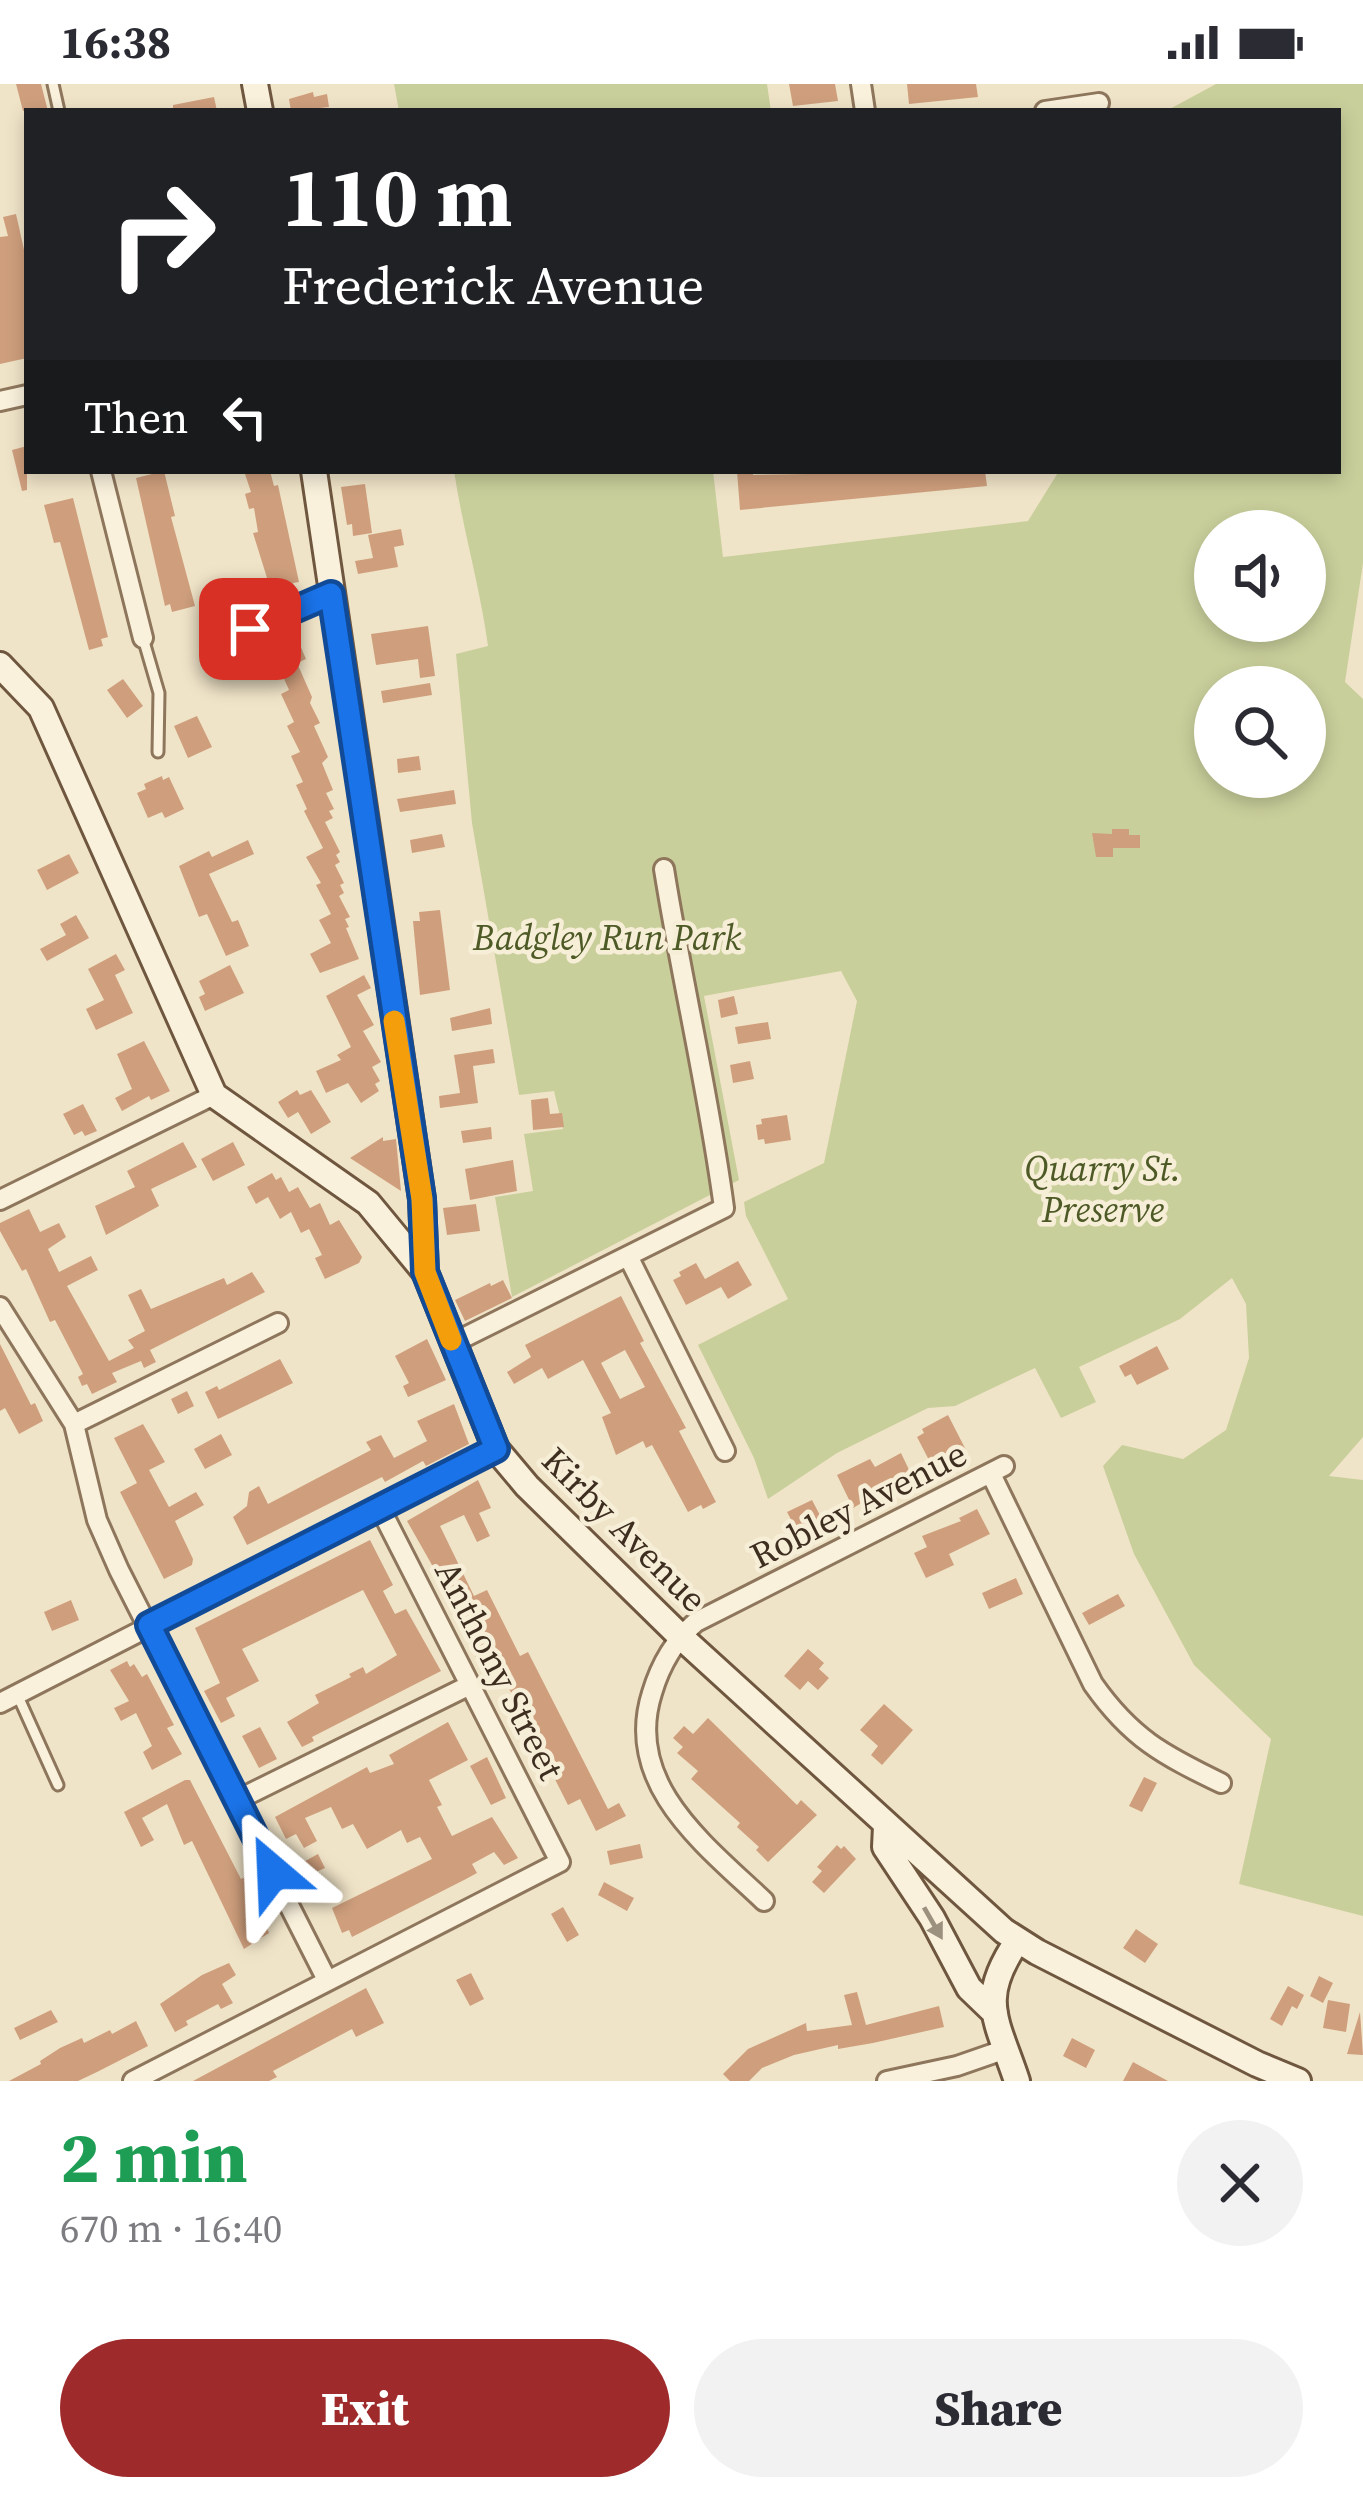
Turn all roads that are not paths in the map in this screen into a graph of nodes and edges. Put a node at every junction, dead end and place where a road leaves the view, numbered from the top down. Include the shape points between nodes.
1 (1098, 99) edge
2 (1058, 108) edge
3 (102, 474) edge
4 (314, 474) edge
5 (331, 594) junction
6 (143, 638) joint
7 (0, 665) edge
8 (268, 668) dead end
9 (158, 752) dead end
10 (664, 869) dead end
11 (214, 1095) junction
12 (0, 1200) edge
13 (628, 1256) junction
14 (425, 1272) junction
15 (0, 1306) edge
16 (278, 1323) dead end
17 (453, 1343) junction
18 (74, 1424) junction
19 (496, 1449) junction
20 (725, 1451) dead end
21 (380, 1508) junction
22 (149, 1625) junction
23 (680, 1636) junction
24 (470, 1685) junction
25 (8, 1699) edge
26 (1221, 1783) dead end
27 (58, 1786) dead end
28 (237, 1800) junction
29 (886, 1826) junction
30 (764, 1900) dead end
31 (1018, 1940) junction
32 (327, 1980) junction
33 (995, 2013) junction
34 (1006, 2049) junction
35 (133, 2081) edge
36 (886, 2081) edge
37 (1017, 2081) edge
38 (1298, 2081) edge

1 - 2 street
3 - 6 street
4 - 5 street
5 - 8 lane via 250,629
5 - 14 street via 422,1199
6 - 9 lane via 159,693
7 - 11 street via 41,708
10 - 13 street via 724,1208
11 - 12 street
11 - 14 street, Kirby Avenue via 368,1203
13 - 17 street
13 - 20 street
14 - 17 street, Kirby Avenue
15 - 18 street
16 - 18 street
17 - 19 street, Kirby Avenue
18 - 22 street via 97,1520
19 - 21 street
19 - 23 street, Kirby Avenue
21 - 22 street
21 - 24 street, Anthony Street
22 - 25 street
22 - 28 street
23 - 26 street, Robley Avenue via 998,1470 1093,1684 1115,1715 1150,1745
23 - 29 street, Kirby Avenue
23 - 30 street via 647,1709 653,1776 689,1829
24 - 28 street
24 - 32 street, Anthony Street via 560,1862
25 - 27 lane
28 - 32 street
29 - 31 street, Kirby Avenue
29 -> 33 street via 885,1847 969,1988
31 - 33 street via 998,1970
31 - 38 street, Kirby Avenue
32 - 35 street
33 - 34 street
34 - 36 street
34 - 37 street

